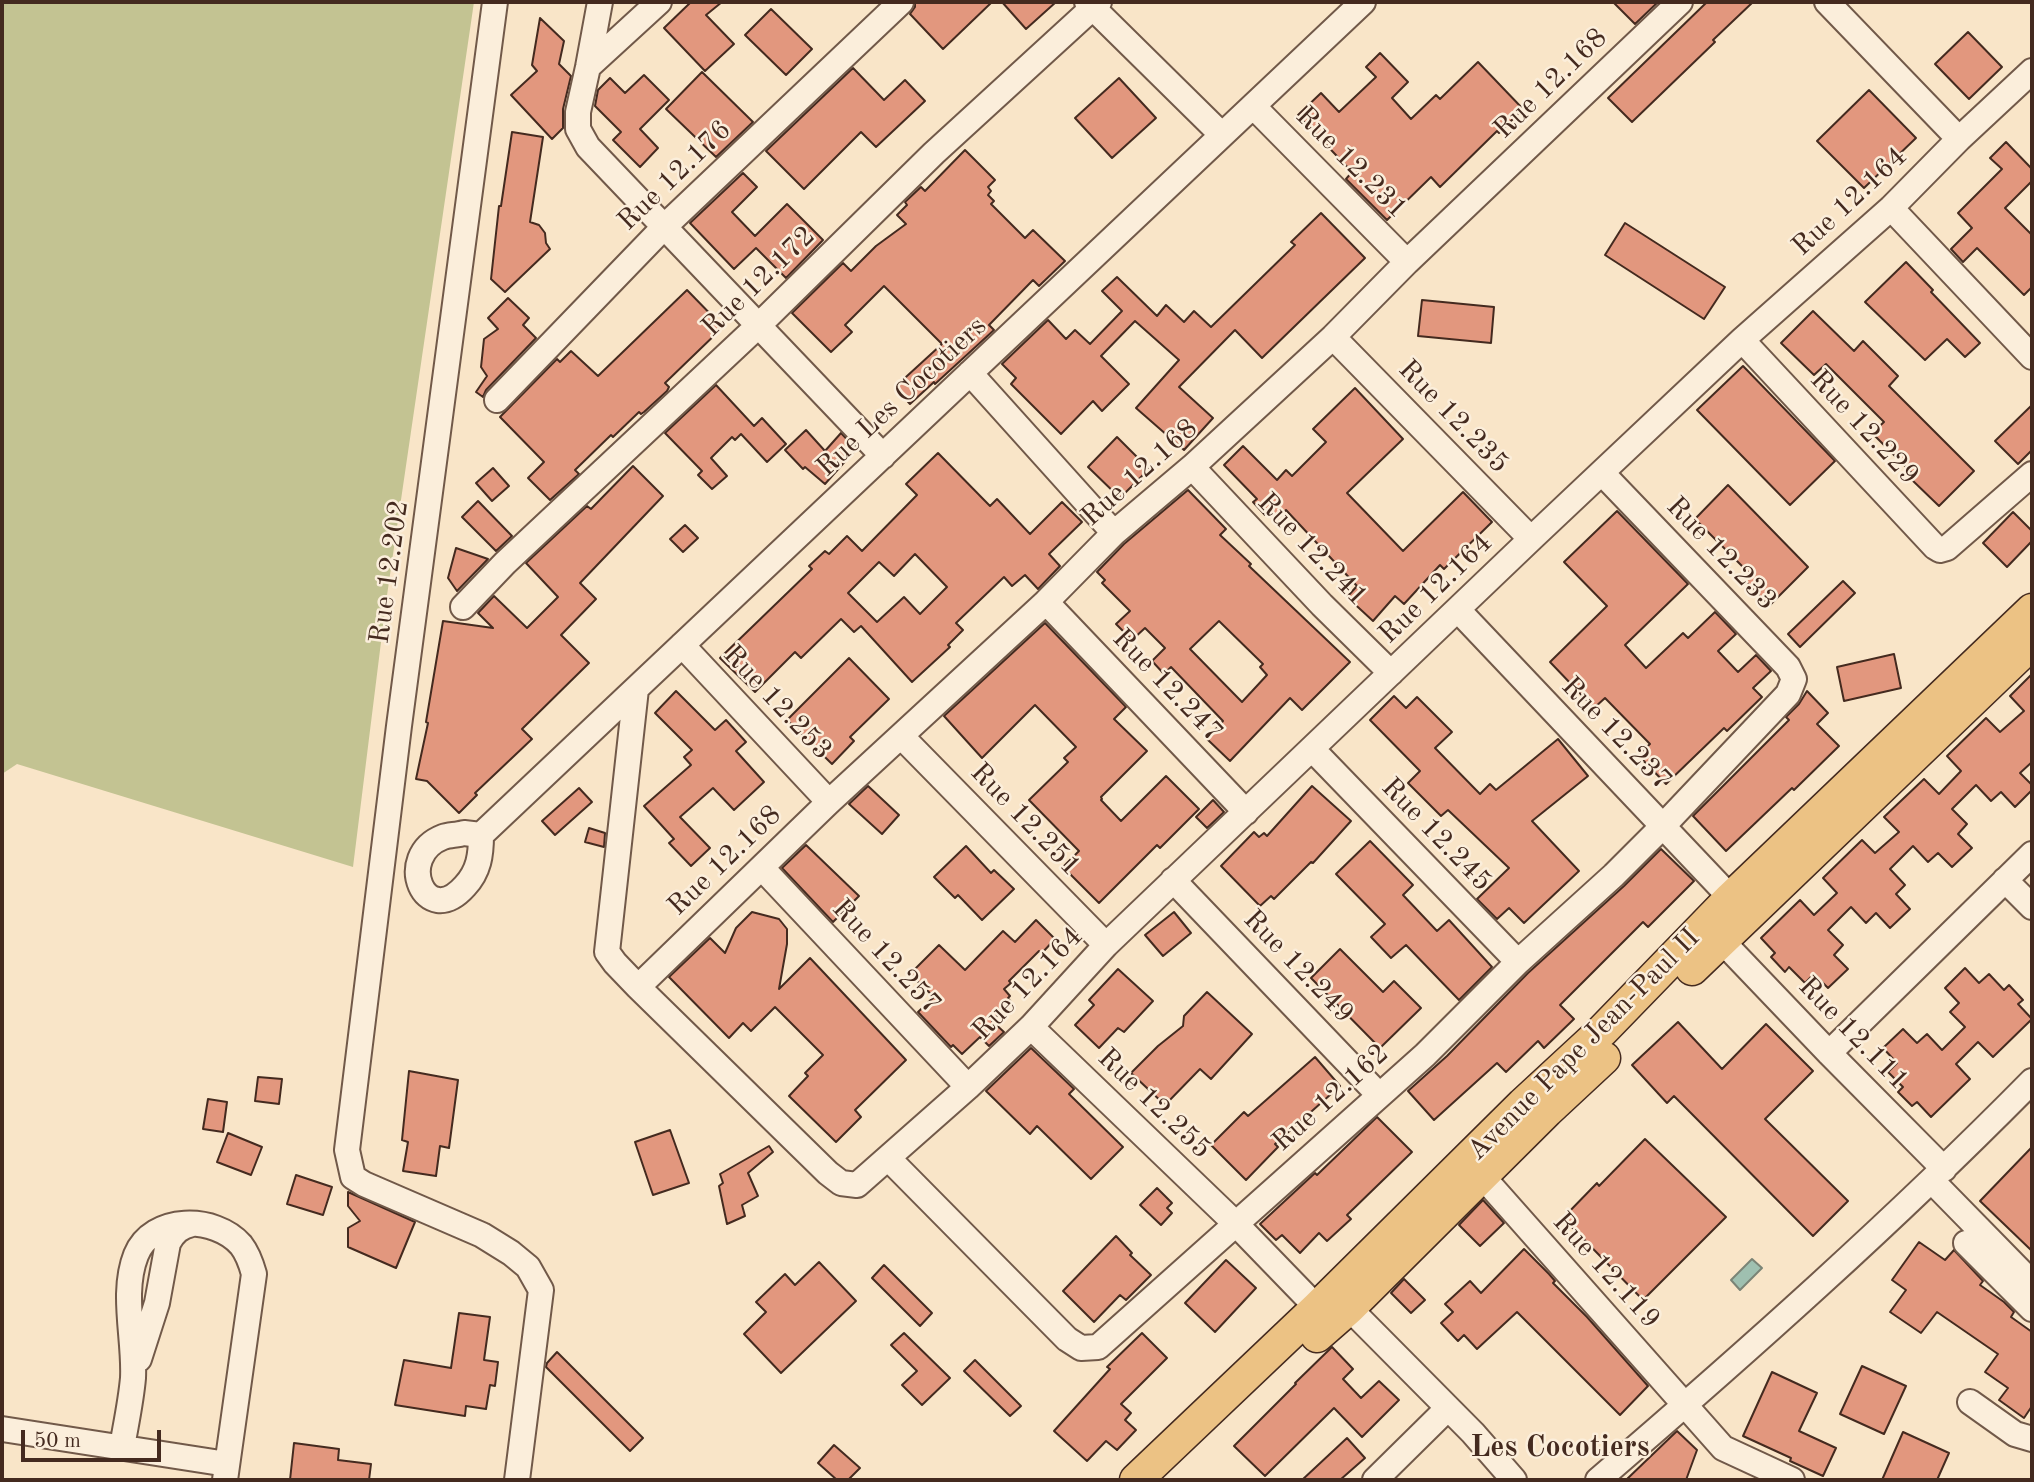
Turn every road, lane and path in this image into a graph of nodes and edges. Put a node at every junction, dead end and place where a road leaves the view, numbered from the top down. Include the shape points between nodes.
1 (495, 2) edge
2 (600, 2) edge
3 (659, 2) edge
4 (901, 2) edge
5 (1363, 2) edge
6 (1680, 2) edge
7 (1827, 2) edge
8 (1093, 4) edge
9 (588, 67) junction
10 (2032, 71) edge
11 (1253, 106) junction
12 (1222, 135) junction
13 (1959, 139) junction
14 (1891, 208) junction
15 (665, 226) junction
16 (1406, 262) junction
17 (759, 325) junction
18 (1333, 337) junction
19 (1742, 340) junction
20 (2032, 357) edge
21 (970, 373) junction
22 (497, 400) dead end
23 (883, 456) junction
24 (1192, 467) junction
25 (1602, 473) junction
26 (2032, 474) edge
27 (1114, 533) junction
28 (1531, 538) junction
29 (1046, 603) junction
30 (463, 607) dead end
31 (1458, 610) junction
32 (2032, 610) edge
33 (2032, 643) edge
34 (682, 645) junction
35 (1391, 673) junction
36 (1794, 679) joint
37 (636, 690) junction
38 (902, 737) junction
39 (1312, 748) junction
40 (830, 802) junction
41 (1246, 811) junction
42 (1663, 826) junction
43 (481, 835) dead end
44 (2032, 853) edge
45 (762, 867) junction
46 (1173, 880) junction
47 (2005, 880) junction
48 (1731, 898) junction
49 (2032, 907) edge
50 (1721, 940) junction
51 (1106, 945) junction
52 (1518, 962) junction
53 (638, 987) junction
54 (1031, 1027) junction
55 (1829, 1053) junction
56 (968, 1087) junction
57 (2030, 1088) edge
58 (1379, 1095) junction
59 (888, 1158) junction
60 (1938, 1175) junction
61 (1482, 1176) junction
62 (1236, 1223) junction
63 (1966, 1243) dead end
64 (2032, 1283) edge
65 (2032, 1309) edge
66 (1333, 1313) junction
67 (1970, 1402) dead end
68 (1687, 1405) junction
69 (1448, 1408) junction
70 (2, 1429) edge
71 (2032, 1439) edge
72 (122, 1447) junction
73 (226, 1472) edge
74 (517, 1480) edge
75 (1136, 1480) edge
76 (1167, 1480) edge
77 (1375, 1480) edge
78 (1514, 1480) edge
79 (1598, 1480) edge
80 (1792, 1480) edge

1 - 74 street, Rue 12.202 via 347,1150 353,1177 482,1235 528,1267 541,1290
2 - 9 street
3 - 9 street
4 - 15 street, Rue 12.176
5 - 11 street, Rue Les Cocotiers
6 - 16 street, Rue 12.168
7 - 13 street
8 - 12 street
8 - 17 street, Rue 12.172
9 - 15 street via 578,129 588,147
10 - 13 street, Rue 12.164
11 - 12 street, Rue Les Cocotiers
11 - 16 street, Rue 12.231
12 - 21 street, Rue Les Cocotiers
13 - 14 street, Rue 12.164
14 - 19 street, Rue 12.164
14 - 20 street
15 - 17 street
15 - 22 street, Rue 12.176
16 - 18 street, Rue 12.168
17 - 23 street
17 - 30 street, Rue 12.172
18 - 24 street, Rue 12.168
18 - 28 street, Rue 12.235
19 - 25 street, Rue 12.164
19 - 26 street, Rue 12.229 via 1940,550
21 - 23 street, Rue Les Cocotiers
21 - 27 street
23 - 34 street, Rue Les Cocotiers
24 - 27 street, Rue 12.168
24 - 35 street, Rue 12.241
25 - 28 street, Rue 12.164
25 - 36 street, Rue 12.233 via 1788,667
27 - 29 street, Rue 12.168
28 - 31 street, Rue 12.164
29 - 38 street, Rue 12.168
29 - 41 street, Rue 12.247
31 - 35 street, Rue 12.164
31 - 42 street, Rue 12.237
32 - 48 main road, Avenue Pape Jean-Paul II
33 - 50 main road, Avenue Pape Jean-Paul II
34 - 37 street, Rue Les Cocotiers
34 - 40 street, Rue 12.253
35 - 39 street, Rue 12.164
36 - 42 street, Rue 12.162 via 1788,694
37 - 43 street, Rue Les Cocotiers
37 - 53 street, Rue 12.164 via 607,952
38 - 40 street, Rue 12.168
38 - 51 street, Rue 12.251
39 - 41 street, Rue 12.164
39 - 52 street, Rue 12.245
40 - 45 street, Rue 12.168
41 - 46 street, Rue 12.164
42 - 48 street, Rue 12.237
42 - 52 street, Rue 12.162
44 - 47 street
45 - 53 street, Rue 12.168
45 - 56 street, Rue 12.257
46 - 51 street, Rue 12.164
46 - 58 street, Rue 12.249
47 - 49 street
47 - 55 street
48 - 66 main road, Avenue Pape Jean-Paul II via 1602,1031 1523,1104
50 - 55 street, Rue 12.111
50 - 61 main road, Avenue Pape Jean-Paul II
51 - 54 street, Rue 12.164
52 - 58 street, Rue 12.162
53 - 59 street, Rue 12.164 via 841,1184 858,1185
54 - 56 street, Rue 12.164
54 - 62 street, Rue 12.255
55 - 60 street, Rue 12.111
56 - 59 street, Rue 12.164
57 - 60 street
58 - 62 street, Rue 12.162
59 - 62 street, Rue 12.162 via 1081,1348 1098,1347
60 - 64 street, Rue 12.111
60 - 68 street
61 - 66 main road, Avenue Pape Jean-Paul II
61 - 68 street, Rue 12.119
62 - 66 street, Rue 12.255
63 - 65 street
66 - 69 street, Rue 12.255
66 - 75 main road, Avenue Pape Jean-Paul II
66 - 76 main road, Avenue Pape Jean-Paul II
67 - 71 street via 2015,1434
68 - 79 street
68 - 80 street, Rue 12.119 via 1723,1448
69 - 77 street
69 - 78 street, Rue 12.255
70 - 72 street
72 - 73 street
72 - 73 street via 132,1379 130,1298 136,1253 160,1229 193,1224 226,1233 240,1243 254,1274

